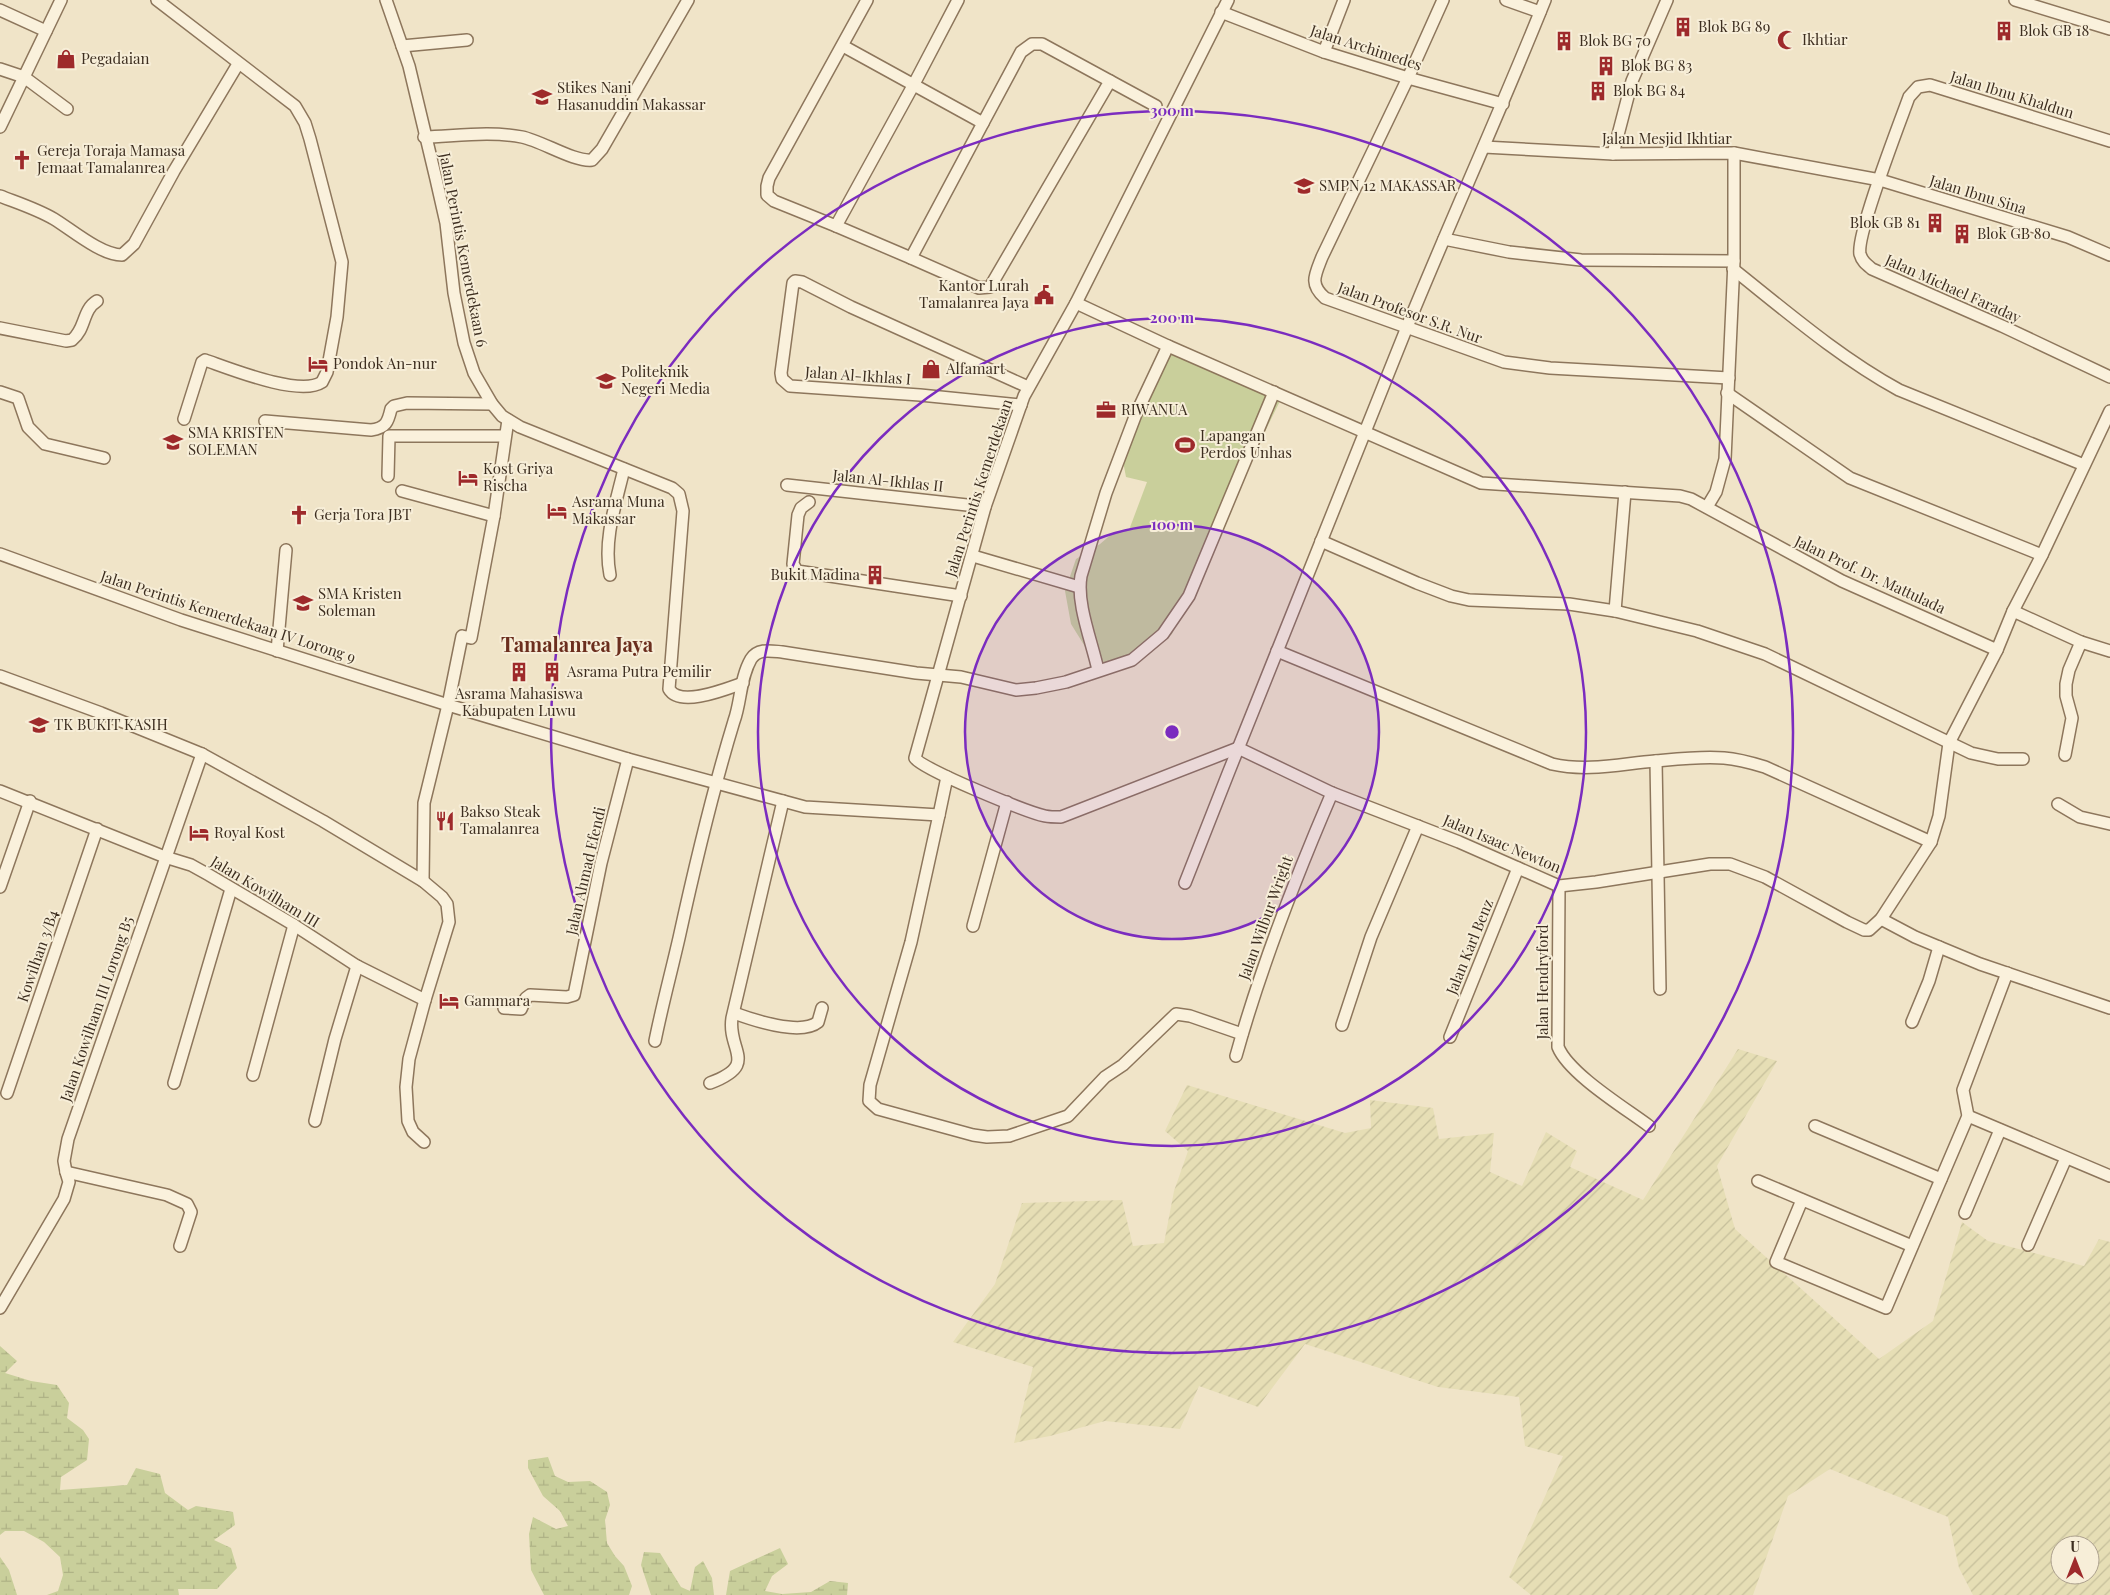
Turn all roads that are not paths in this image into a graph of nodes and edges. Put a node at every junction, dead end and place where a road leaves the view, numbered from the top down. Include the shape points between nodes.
1 (61, 0) edge
2 (157, 0) edge
3 (386, 0) edge
4 (688, 0) edge
5 (868, 0) edge
6 (958, 0) edge
7 (1228, 0) edge
8 (1344, 0) edge
9 (1443, 0) edge
10 (1506, 0) edge
11 (1545, 0) edge
12 (1667, 0) edge
13 (2015, 0) edge
14 (0, 10) edge
15 (1221, 12) junction
16 (1540, 12) junction
17 (2110, 29) edge
18 (46, 31) junction
19 (467, 40) dead end
20 (402, 46) junction
21 (843, 46) junction
22 (1324, 52) junction
23 (238, 64) junction
24 (0, 69) edge
25 (24, 77) junction
26 (1408, 78) junction
27 (1110, 82) junction
28 (914, 84) junction
29 (1503, 104) junction
30 (1156, 106) dead end
31 (67, 109) dead end
32 (983, 123) junction
33 (0, 127) edge
34 (424, 137) junction
35 (2110, 141) edge
36 (1484, 146) junction
37 (1734, 153) junction
38 (1612, 154) junction
39 (1880, 180) junction
40 (0, 196) edge
41 (836, 226) junction
42 (1444, 239) junction
43 (2106, 253) edge
44 (910, 258) junction
45 (1734, 265) junction
46 (98, 301) dead end
47 (1076, 303) junction
48 (1407, 327) junction
49 (0, 328) edge
50 (1168, 346) junction
51 (2110, 377) edge
52 (1729, 378) junction
53 (1028, 387) junction
54 (0, 392) edge
55 (1274, 392) junction
56 (1727, 393) junction
57 (492, 404) junction
58 (1020, 405) junction
59 (2110, 411) edge
60 (184, 419) dead end
61 (508, 420) junction
62 (265, 421) dead end
63 (1365, 432) junction
64 (505, 436) junction
65 (104, 458) dead end
66 (2084, 465) junction
67 (624, 469) junction
68 (388, 476) dead end
69 (788, 485) dead end
70 (402, 491) dead end
71 (1625, 492) junction
72 (809, 502) dead end
73 (985, 507) junction
74 (1707, 507) junction
75 (494, 516) junction
76 (1321, 541) junction
77 (286, 550) dead end
78 (0, 554) edge
79 (2042, 555) junction
80 (973, 556) junction
81 (610, 575) dead end
82 (1079, 587) junction
83 (961, 596) junction
84 (1616, 610) junction
85 (2013, 611) junction
86 (2081, 642) junction
87 (1997, 650) junction
88 (277, 651) junction
89 (1278, 651) junction
90 (2110, 651) edge
91 (1098, 670) junction
92 (937, 675) junction
93 (0, 676) edge
94 (743, 683) junction
95 (448, 705) junction
96 (1949, 743) junction
97 (1238, 748) junction
98 (202, 754) junction
99 (2065, 754) dead end
100 (628, 759) junction
101 (2023, 759) dead end
102 (1656, 761) junction
103 (947, 777) junction
104 (716, 783) junction
105 (0, 791) edge
106 (1332, 794) junction
107 (30, 801) junction
108 (783, 801) junction
109 (1008, 802) junction
110 (2058, 804) dead end
111 (940, 815) junction
112 (2110, 824) edge
113 (1418, 826) junction
114 (97, 829) junction
115 (1931, 842) junction
116 (165, 857) junction
117 (1518, 868) junction
118 (1658, 871) junction
119 (423, 881) junction
120 (1185, 883) dead end
121 (1559, 886) junction
122 (0, 888) edge
123 (231, 889) junction
124 (1877, 923) junction
125 (294, 925) junction
126 (974, 926) dead end
127 (1940, 947) junction
128 (357, 966) junction
129 (2006, 973) junction
130 (1660, 989) dead end
131 (425, 1000) junction
132 (504, 1008) dead end
133 (822, 1008) dead end
134 (2110, 1008) edge
135 (734, 1013) junction
136 (1912, 1022) dead end
137 (1342, 1025) dead end
138 (1242, 1034) junction
139 (1450, 1037) dead end
140 (655, 1041) dead end
141 (1236, 1056) dead end
142 (253, 1075) dead end
143 (174, 1083) dead end
144 (710, 1083) dead end
145 (8, 1093) dead end
146 (1968, 1116) junction
147 (315, 1120) dead end
148 (1649, 1126) dead end
149 (1815, 1126) dead end
150 (2000, 1130) junction
151 (424, 1142) dead end
152 (2066, 1158) junction
153 (66, 1172) junction
154 (2110, 1176) edge
155 (1941, 1179) junction
156 (1758, 1181) dead end
157 (1802, 1200) junction
158 (1965, 1213) dead end
159 (2028, 1245) dead end
160 (180, 1246) dead end
161 (1912, 1246) junction
162 (0, 1308) edge

1 - 18 street
2 - 23 street
3 - 20 street, Jalan Perintis Kemerdekaan 6
4 - 34 street via 596,157 589,160 526,137 505,134
5 - 21 street
6 - 28 street
7 - 15 street, Jalan Perintis Kemerdekaan
8 - 22 street
9 - 26 street
10 - 16 street
11 - 16 street
12 - 38 street via 1632,81
13 - 17 street
14 - 18 street
15 - 22 street, Jalan Archimedes
15 - 47 street, Jalan Perintis Kemerdekaan
16 - 29 street
18 - 25 street
19 - 20 street
20 - 34 street, Jalan Perintis Kemerdekaan 6
21 - 28 street
21 - 41 street via 767,186 767,195 774,201
22 - 26 street, Jalan Archimedes
23 - 40 street via 134,244 122,255 89,242 53,218
23 - 60 street via 295,106 305,123 342,262 337,317 327,372 322,382 302,387 258,378 205,360 197,374
24 - 25 street
25 - 31 street
25 - 33 street
26 - 29 street, Jalan Archimedes
26 - 48 street, Jalan Profesor S.R. Nur via 1314,278 1315,286 1326,298
27 - 30 street
27 - 32 street via 1042,44 1032,44 1021,52
27 - 44 street via 990,287 979,288
28 - 32 street
28 - 41 street
29 - 36 street
32 - 44 street
34 - 57 street, Jalan Perintis Kemerdekaan 6 via 446,223 454,293 464,342 474,372
35 - 39 street, Jalan Ibnu Khaldun via 1930,85 1918,87 1909,98
36 - 38 street, Jalan Mesjid Ikhtiar
36 - 42 street
37 - 38 street, Jalan Mesjid Ikhtiar
37 - 39 street, Jalan Mesjid Ikhtiar
37 - 45 street
39 - 43 street, Jalan Ibnu Sina via 2068,237
39 - 51 street, Jalan Michael Faraday via 1860,241 1860,253 1872,269
41 - 44 street
42 - 45 street via 1509,252 1581,260
42 - 48 street
45 - 52 street
45 - 66 street via 1818,337 1873,376 1899,390
46 - 49 street via 87,310 75,338 66,341
47 - 50 street, Jalan Prof. Dr. Mattulada
47 - 53 street, Jalan Perintis Kemerdekaan
48 - 52 street, Jalan Profesor S.R. Nur via 1518,365
48 - 63 street
50 - 55 street, Jalan Prof. Dr. Mattulada
50 - 82 street via 1136,414 1106,493
52 - 56 street
53 - 58 street, Jalan Perintis Kemerdekaan
53 - 58 street, Jalan Al-Ikhlas I via 802,282 793,283 781,374 790,386
54 - 65 street via 18,398 28,427 45,444
55 - 63 street, Jalan Prof. Dr. Mattulada
55 - 91 street via 1189,596 1163,634 1132,660
56 - 74 street via 1725,459 1716,492
56 - 79 street via 1850,478
57 - 61 street, Jalan Perintis Kemerdekaan 6
57 - 62 street via 407,402 391,408 384,427 371,430
58 - 73 street, Jalan Perintis Kemerdekaan
59 - 66 street
61 - 64 street
61 - 67 street, Jalan Perintis Kemerdekaan 6
63 - 71 street, Jalan Prof. Dr. Mattulada via 1481,483
63 - 76 street
64 - 68 street via 389,436
64 - 75 street
66 - 79 street
67 - 81 street via 609,535
67 - 94 street, Jalan Perintis Kemerdekaan 6 via 672,488 682,501 669,684 672,693 682,696 712,693
69 - 73 street, Jalan Al-Ikhlas II
70 - 75 street
71 - 74 street, Jalan Prof. Dr. Mattulada via 1680,496
71 - 84 street
72 - 83 street via 798,515 793,564 797,571
73 - 80 street, Jalan Perintis Kemerdekaan
74 - 87 street, Jalan Prof. Dr. Mattulada via 1842,581
75 - 95 street via 471,638 462,636
76 - 84 street via 1451,596
76 - 89 street
77 - 88 street
78 - 88 street, Jalan Perintis Kemerdekaan IV Lorong 9
79 - 85 street
80 - 82 street
80 - 83 street, Jalan Perintis Kemerdekaan
82 - 91 street
83 - 92 street, Jalan Perintis Kemerdekaan
84 - 96 street via 1697,631 1765,654
85 - 86 street
85 - 87 street
86 - 90 street
86 - 99 street via 2066,684 2072,718
87 - 96 street
88 - 95 street, Jalan Perintis Kemerdekaan IV Lorong 9
89 - 97 street
89 - 102 street via 1552,764 1597,768
91 - 92 street via 1066,682 1016,690 961,677
92 - 94 street via 768,650 759,652 752,659
92 - 103 street, Jalan Perintis Kemerdekaan via 915,758 920,764
93 - 98 street
94 - 104 street
95 - 100 street, Jalan Perintis Kemerdekaan IV Lorong 9
95 - 119 street via 424,803
96 - 101 street via 1971,753 1998,759
96 - 115 street via 1939,816
97 - 106 street, Jalan Isaac Newton
97 - 109 street via 1060,817 1043,816
97 - 120 street
98 - 116 street, Jalan Kowilham III Lorong B5
98 - 119 street
100 - 104 street, Jalan Perintis Kemerdekaan IV Lorong 9
100 - 132 street, Jalan Ahmad Efendi via 601,863 574,995 530,996 521,1010
102 - 115 street via 1723,758 1766,767
102 - 118 street
103 - 109 street
103 - 111 street
104 - 108 street, Jalan Perintis Kemerdekaan IV Lorong 9
104 - 140 street
105 - 107 street, Jalan Kowilham III
106 - 113 street, Jalan Isaac Newton
106 - 138 street, Jalan Wilbur Wright via 1281,916
107 - 114 street, Jalan Kowilham III
107 - 122 street
108 - 111 street, Jalan Perintis Kemerdekaan IV Lorong 9 via 805,807
108 - 135 street
109 - 126 street
110 - 112 street via 2080,817
111 - 138 street via 911,942 870,1085 868,1101 872,1105 974,1135 1009,1136 1068,1116 1105,1077 1123,1065 1176,1014
113 - 117 street, Jalan Isaac Newton
113 - 137 street via 1371,937
114 - 116 street, Jalan Kowilham III
114 - 145 street, Kowilhan 3/B4
115 - 124 street
116 - 123 street, Jalan Kowilham III via 191,865
116 - 153 street, Jalan Kowilham III Lorong B5 via 68,1139 64,1161
117 - 121 street, Jalan Isaac Newton
117 - 139 street, Jalan Karl Benz
118 - 121 street, Jalan Isaac Newton
118 - 124 street, Jalan Isaac Newton via 1730,864 1765,877 1864,930
118 - 130 street
119 - 131 street via 442,897 449,913
121 - 148 street, Jalan Hendryford via 1558,1047 1568,1063
123 - 125 street, Jalan Kowilham III
123 - 143 street
124 - 127 street, Jalan Isaac Newton
125 - 128 street, Jalan Kowilham III
125 - 142 street
127 - 129 street, Jalan Isaac Newton
127 - 136 street
128 - 131 street, Jalan Kowilham III
128 - 147 street
129 - 134 street, Jalan Isaac Newton
129 - 146 street via 1963,1090
131 - 151 street via 409,1059 406,1087 408,1121 413,1132
133 - 135 street via 818,1022 808,1027 774,1024
135 - 144 street via 732,1032 738,1060 725,1078
138 - 141 street, Jalan Wilbur Wright
146 - 150 street
146 - 155 street
149 - 155 street
150 - 152 street
150 - 158 street
152 - 154 street
152 - 159 street
153 - 160 street via 167,1195 188,1204 191,1212
153 - 162 street, Jalan Kowilham III Lorong B5 via 68,1182 64,1199
155 - 161 street
156 - 157 street
157 - 161 street
157 - 161 street via 1776,1262 1886,1308

